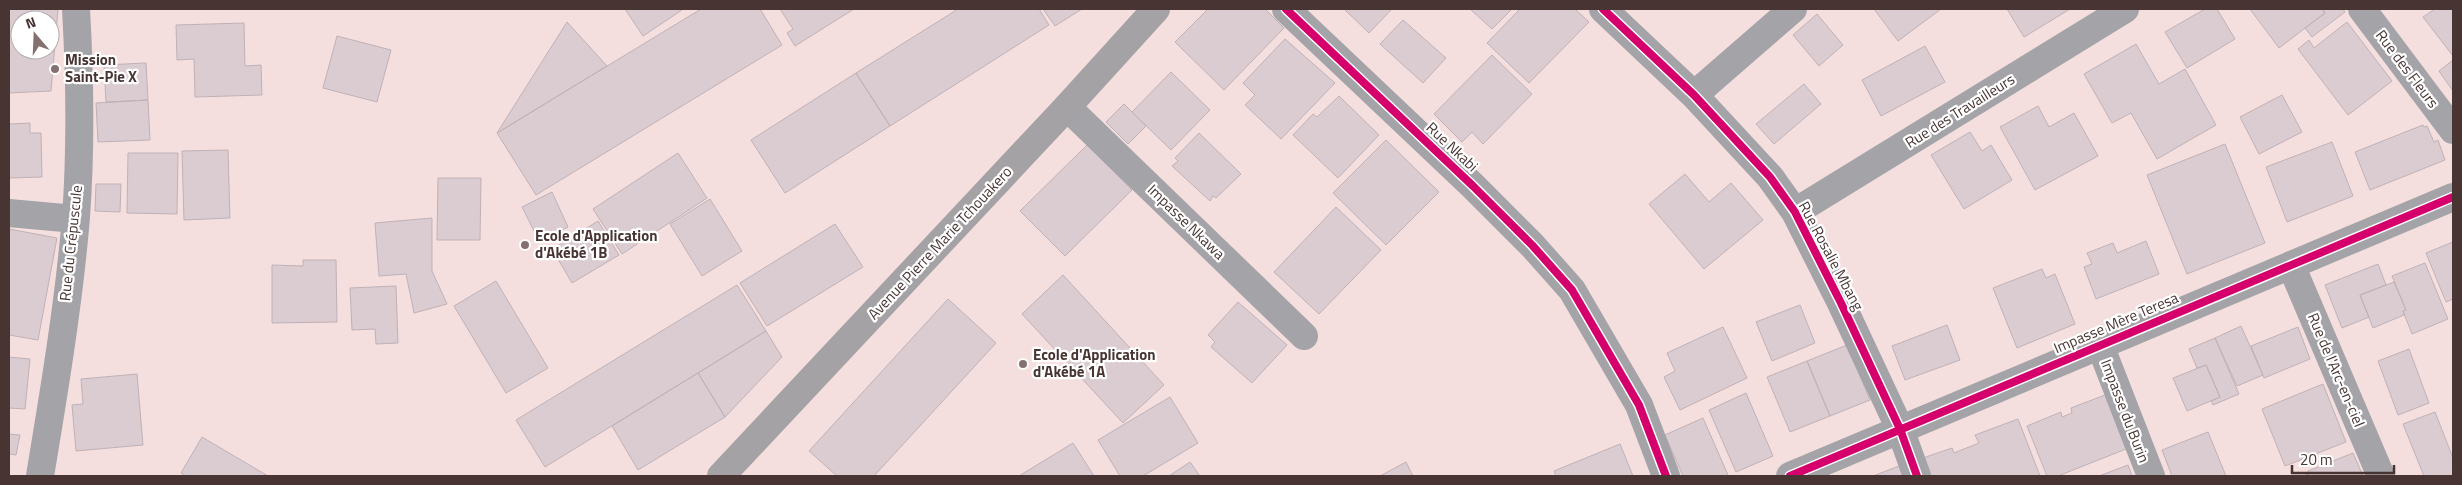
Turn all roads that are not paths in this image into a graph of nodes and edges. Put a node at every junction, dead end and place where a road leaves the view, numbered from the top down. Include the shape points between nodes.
1 (76, 9) edge
2 (1156, 9) edge
3 (1286, 9) edge
4 (1603, 9) edge
5 (1793, 9) edge
6 (2125, 9) edge
7 (2362, 9) edge
8 (1694, 95) junction
9 (1067, 107) junction
10 (2453, 130) edge
11 (2453, 197) edge
12 (1795, 212) junction
13 (9, 213) edge
14 (76, 219) junction
15 (2291, 265) junction
16 (1304, 336) dead end
17 (2100, 345) junction
18 (1900, 429) junction
19 (40, 476) edge
20 (721, 476) edge
21 (1666, 476) edge
22 (1790, 476) edge
23 (1917, 476) edge
24 (2151, 476) edge
25 (2381, 476) edge

1 - 14 street, Rue du Crépuscule via 79,162
2 - 9 main road, Avenue Pierre Marie Tchouakero
3 - 21 street, Rue Nkabi via 1532,245 1572,290 1639,405
4 - 8 street, Rue Rosalie Mbang
5 - 8 street
6 - 12 street, Rue des Travailleurs
7 - 10 street, Rue des Fleurs
8 - 12 street, Rue Rosalie Mbang via 1770,177
9 - 16 street, Impasse Nkawa
9 - 20 main road, Avenue Pierre Marie Tchouakero
11 - 15 street, Impasse Mère Teresa
12 - 18 street, Rue Rosalie Mbang via 1842,303
13 - 14 street
14 - 19 street, Rue du Crépuscule
15 - 17 street, Impasse Mère Teresa
15 - 25 street, Rue de l'Arc-en-ciel
17 - 18 street, Impasse Mère Teresa
17 - 24 street, Impasse du Burin
18 - 22 street, Impasse Mère Teresa
18 - 23 street, Rue Rosalie Mbang

